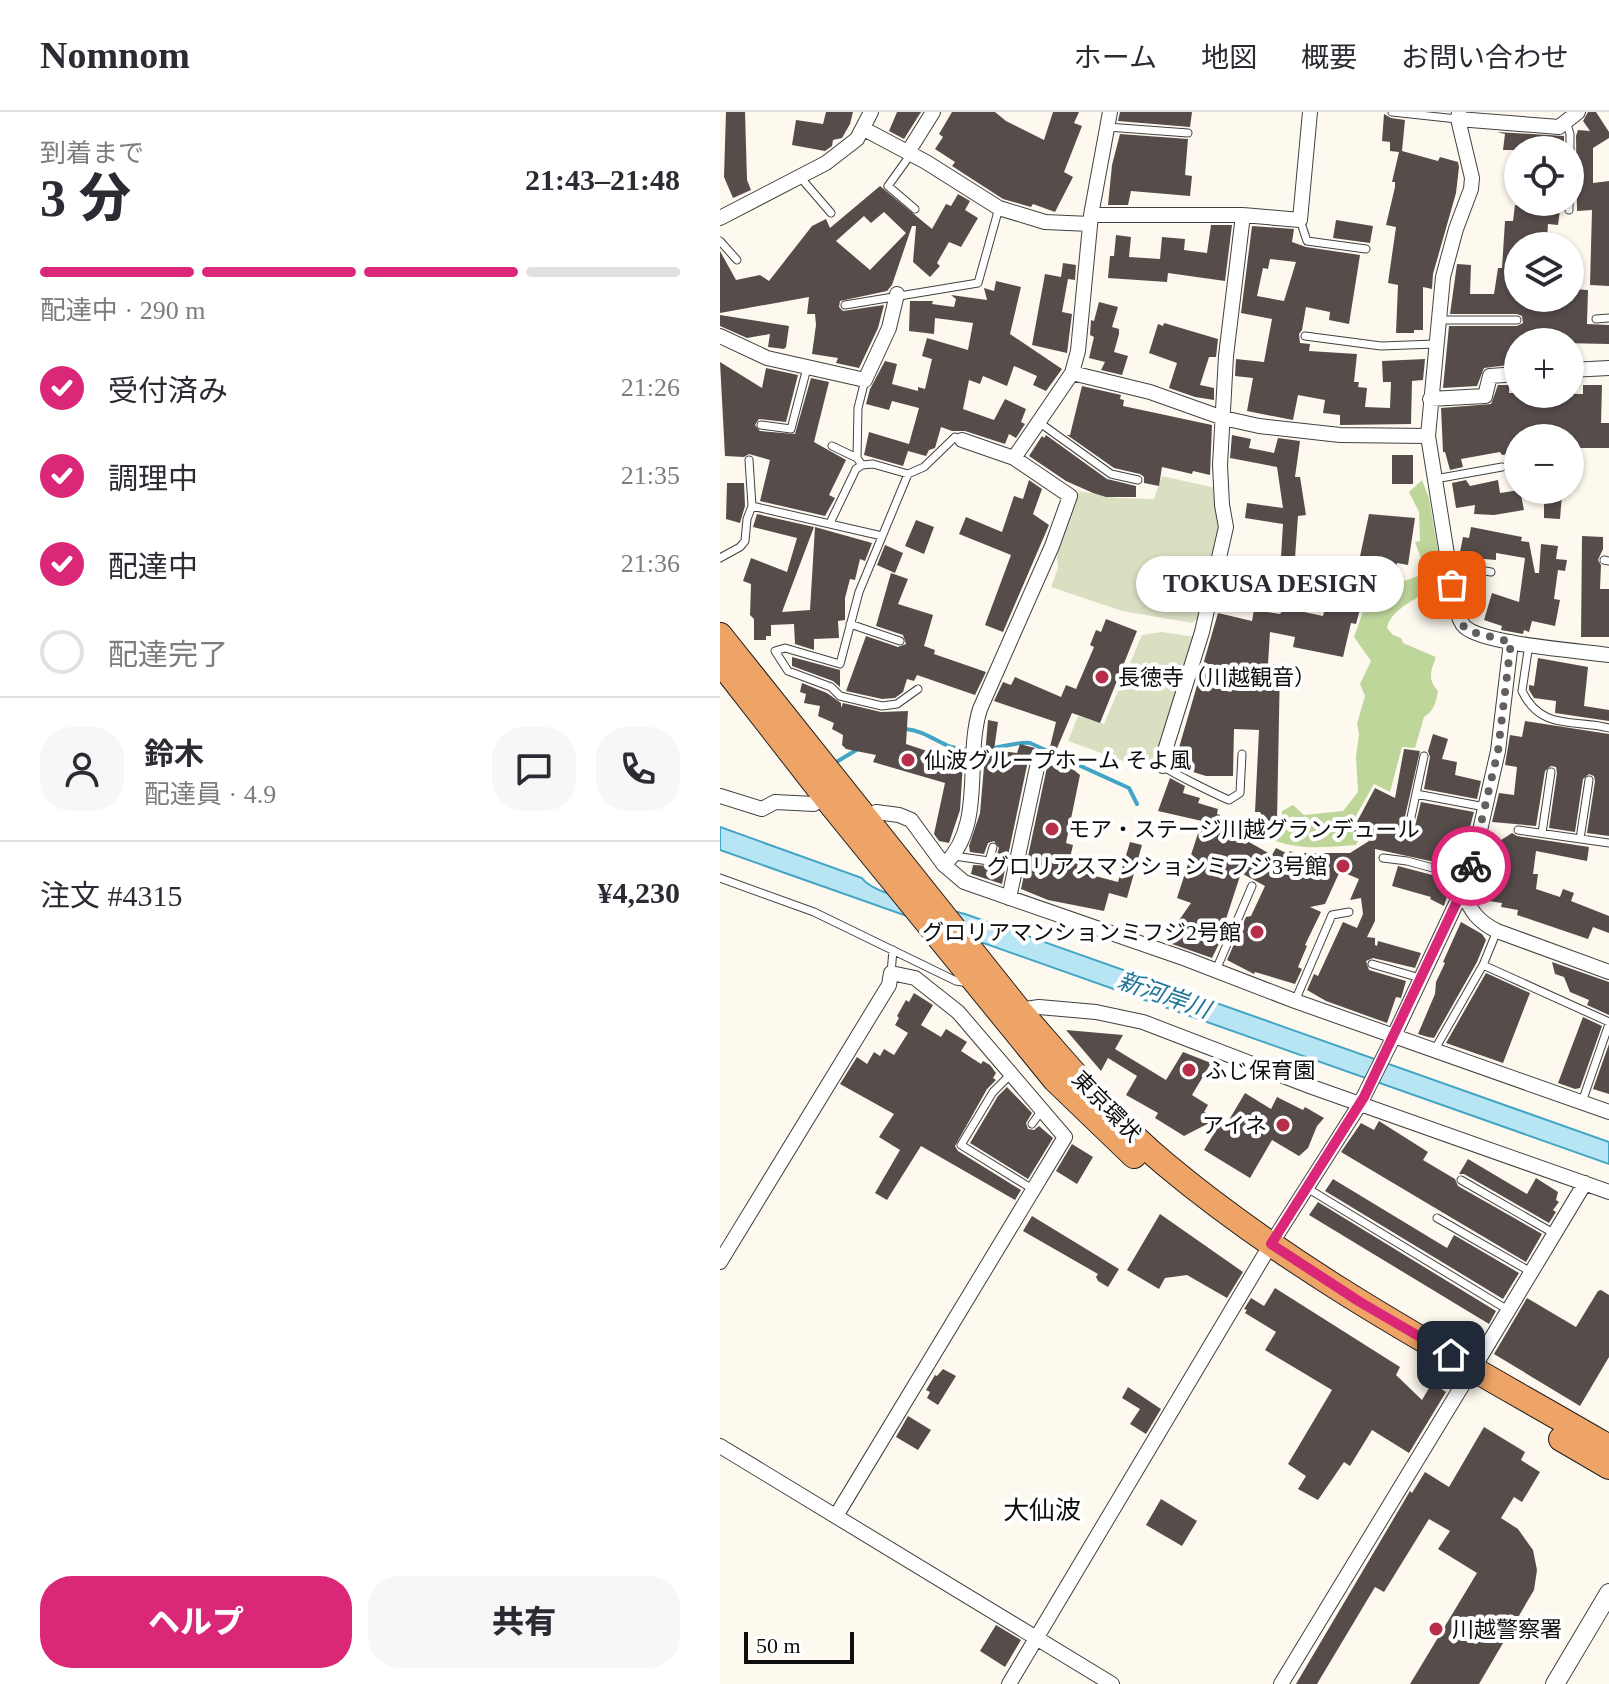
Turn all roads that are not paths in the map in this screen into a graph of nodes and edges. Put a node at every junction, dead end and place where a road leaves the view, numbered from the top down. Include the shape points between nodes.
1 (871, 112) edge
2 (933, 112) edge
3 (1310, 112) edge
4 (1392, 112) edge
5 (1459, 116) edge
6 (1572, 116) edge
7 (1108, 119) edge
8 (864, 129) junction
9 (1188, 133) dead end
10 (1570, 136) edge
11 (909, 153) junction
12 (800, 177) junction
13 (999, 208) junction
14 (915, 209) dead end
15 (831, 213) dead end
16 (1243, 215) junction
17 (720, 218) edge
18 (1091, 220) junction
19 (1300, 220) junction
20 (720, 241) edge
21 (1366, 249) dead end
22 (737, 260) dead end
23 (897, 294) junction
24 (845, 305) dead end
25 (1609, 318) edge
26 (1596, 319) dead end
27 (1438, 320) junction
28 (1517, 320) dead end
29 (720, 336) edge
30 (1305, 336) dead end
31 (1435, 344) junction
32 (807, 366) junction
33 (1609, 368) edge
34 (1584, 369) edge
35 (1072, 373) junction
36 (1504, 375) edge
37 (865, 380) junction
38 (1430, 399) junction
39 (1223, 418) junction
40 (1040, 423) junction
41 (761, 425) dead end
42 (1428, 436) junction
43 (962, 440) joint
44 (832, 446) dead end
45 (1014, 458) junction
46 (749, 460) dead end
47 (860, 462) junction
48 (1502, 467) dead end
49 (908, 474) junction
50 (1435, 479) junction
51 (1138, 480) dead end
52 (752, 506) junction
53 (830, 523) junction
54 (882, 536) junction
55 (720, 558) edge
56 (1449, 565) junction
57 (1217, 566) junction
58 (1309, 567) dead end
59 (1491, 572) dead end
60 (1212, 592) junction
61 (1279, 605) dead end
62 (850, 624) junction
63 (720, 635) edge
64 (900, 641) dead end
65 (1511, 642) junction
66 (1529, 644) junction
67 (1609, 655) edge
68 (720, 662) edge
69 (918, 689) dead end
70 (1609, 728) edge
71 (1242, 754) dead end
72 (1424, 756) dead end
73 (1039, 758) dead end
74 (1163, 766) joint
75 (1551, 772) dead end
76 (1589, 780) dead end
77 (1416, 794) junction
78 (720, 796) edge
79 (814, 804) dead end
80 (1486, 807) junction
81 (876, 812) dead end
82 (1410, 822) dead end
83 (1518, 830) dead end
84 (1542, 833) junction
85 (1580, 839) junction
86 (1609, 843) edge
87 (993, 847) dead end
88 (1383, 858) dead end
89 (949, 860) junction
90 (720, 878) edge
91 (1464, 884) junction
92 (1252, 886) dead end
93 (1009, 898) junction
94 (1349, 912) dead end
95 (1497, 931) junction
96 (893, 950) junction
97 (1372, 964) dead end
98 (1483, 965) junction
99 (1216, 970) junction
100 (1609, 972) edge
101 (891, 973) junction
102 (977, 975) junction
103 (1420, 978) junction
104 (1295, 1001) junction
105 (1019, 1010) junction
106 (1609, 1023) edge
107 (1393, 1038) junction
108 (1435, 1049) junction
109 (1010, 1075) junction
110 (1362, 1100) junction
111 (1582, 1103) junction
112 (1042, 1110) junction
113 (1609, 1112) edge
114 (1032, 1124) dead end
115 (1461, 1180) dead end
116 (1585, 1183) junction
117 (1307, 1188) junction
118 (1034, 1190) junction
119 (1609, 1192) edge
120 (1437, 1218) dead end
121 (1555, 1234) junction
122 (1268, 1251) junction
123 (720, 1262) edge
124 (1531, 1272) junction
125 (1508, 1310) junction
126 (1469, 1375) junction
127 (720, 1446) edge
128 (1609, 1447) edge
129 (1609, 1467) edge
130 (836, 1516) junction
131 (1609, 1593) edge
132 (1037, 1638) junction
133 (1009, 1684) edge
134 (1112, 1684) edge
135 (1281, 1684) edge
136 (1555, 1684) edge

1 - 8 street
2 - 11 street
3 - 19 street
4 - 5 lane
5 - 6 street via 1559,127
5 - 27 street via 1471,189 1443,277
6 - 10 lane
7 - 9 lane
7 - 18 street
8 - 11 street
8 - 12 street via 826,163
11 - 13 street
11 - 14 lane via 888,186
12 - 15 lane
12 - 17 street
13 - 18 street via 1045,222
13 - 23 lane via 978,283
16 - 18 street
16 - 19 street
16 - 39 street
18 - 35 street
19 - 21 lane via 1307,241
20 - 22 lane
23 - 24 lane
23 - 37 street via 889,328
25 - 26 lane
27 - 28 lane
27 - 31 street
29 - 32 street via 767,358
30 - 31 lane via 1381,346
31 - 38 street
32 - 37 street
32 - 41 lane via 791,429
33 - 34 street
35 - 39 street via 1150,392
35 - 40 street
36 - 38 street via 1490,376 1485,396
37 - 47 lane via 858,408
38 - 42 street
39 - 42 street via 1340,435
39 - 57 street via 1220,465 1226,527
40 - 45 street
40 - 51 lane via 1111,474
42 - 50 street
43 - 45 street
43 - 49 lane via 955,437 924,467
44 - 47 lane
45 - 89 street via 1070,496 980,709 974,728 972,797 960,846
46 - 52 lane
47 - 49 lane
47 - 53 lane
48 - 50 lane
49 - 54 lane
50 - 56 street
52 - 53 lane
52 - 55 lane via 745,541
53 - 54 lane
54 - 62 lane
56 - 59 lane
56 - 65 street via 1462,625
57 - 58 lane
57 - 60 street
60 - 61 lane
60 - 74 street
62 - 64 lane
62 - 69 lane via 840,664 785,648 775,651 788,671 831,687 840,696 882,706 897,704
63 - 102 highway, 東京環状 via 888,844
65 - 66 street
65 - 80 street
66 - 67 street
66 - 70 lane via 1522,691 1544,718
68 - 102 highway, 東京環状 via 853,831
71 - 74 lane via 1240,793 1229,800
72 - 77 lane
73 - 93 street
75 - 84 lane
76 - 85 lane
77 - 80 lane
77 - 82 lane
78 - 79 street via 765,811 775,802
80 - 91 street
81 - 89 street via 911,820
83 - 84 lane
84 - 85 lane
85 - 86 lane
87 - 89 lane via 989,861
88 - 91 lane via 1407,861
89 - 93 street via 964,882
90 - 96 lane via 814,912
91 - 95 street via 1472,914
91 - 103 street
92 - 99 lane
93 - 99 street
94 - 104 lane via 1332,915
95 - 98 lane
95 - 100 street
96 - 101 lane
96 - 102 lane via 956,981
97 - 103 lane
98 - 106 lane
98 - 108 lane
99 - 104 street
101 - 109 street via 915,978 948,1004
101 - 123 street via 889,985
102 - 105 highway, 東京環状
102 - 122 highway, 東京環状 via 1055,1080 1116,1140 1201,1211
103 - 107 street
104 - 107 street
105 - 110 street via 1096,1012 1143,1022
105 - 122 highway, 東京環状 via 1162,1162
106 - 111 lane
107 - 108 street
107 - 110 street
108 - 111 street
109 - 112 street
109 - 118 lane via 993,1092 961,1145
110 - 116 street
110 - 117 street
111 - 113 street
112 - 114 lane
112 - 118 street via 1065,1137
115 - 121 lane
116 - 119 street
116 - 121 street
117 - 122 street
117 - 125 lane
118 - 130 street
120 - 124 lane
121 - 124 street
122 - 126 highway, 東京環状 via 1360,1302
122 - 132 street
124 - 125 street
125 - 126 street
126 - 128 highway, 東京環状
126 - 129 highway, 東京環状
126 - 135 street
127 - 130 street
130 - 132 street
131 - 136 street
132 - 133 street
132 - 134 street

